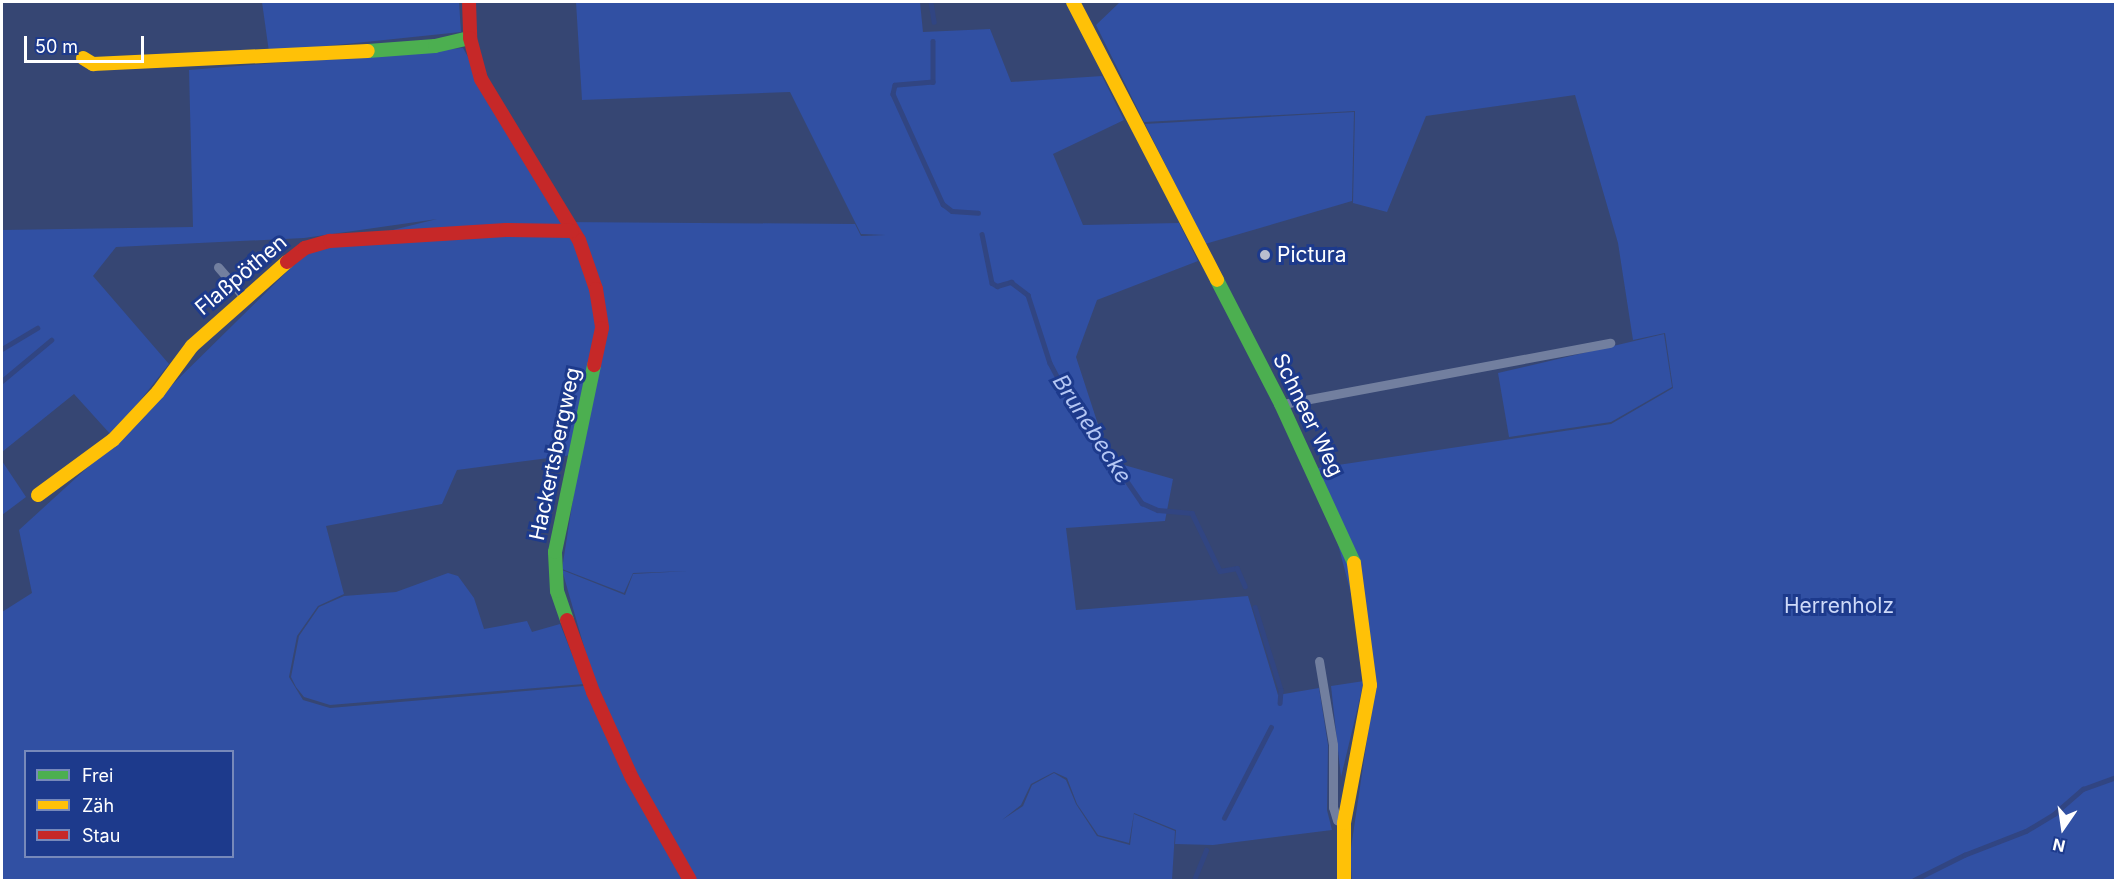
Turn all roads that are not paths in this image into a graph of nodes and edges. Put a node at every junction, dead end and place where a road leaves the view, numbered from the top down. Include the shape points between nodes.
1 (469, 2) edge
2 (1073, 2) edge
3 (470, 38) junction
4 (83, 58) dead end
5 (572, 231) junction
6 (218, 267) dead end
7 (244, 297) junction
8 (1610, 343) dead end
9 (1281, 404) junction
10 (38, 495) dead end
11 (1319, 661) dead end
12 (1344, 823) junction
13 (690, 880) edge
14 (1344, 880) edge

1 - 3 street, Hackertsbergweg
2 - 9 street, Schneer Weg
3 - 4 street via 435,46 289,57 93,64
3 - 5 street, Hackertsbergweg via 482,79
5 - 7 street, Flaßpöthen via 506,230 330,241 305,248 288,259
5 - 13 street, Hackertsbergweg via 588,258 602,328 555,552 557,591 593,692 632,777
6 - 7 lane
7 - 10 street, Flaßpöthen via 192,346 158,392 113,440
8 - 9 lane
9 - 12 street, Schneer Weg via 1354,562 1370,686
11 - 12 lane via 1333,745 1333,807 1337,821
12 - 14 street, Schneer Weg

